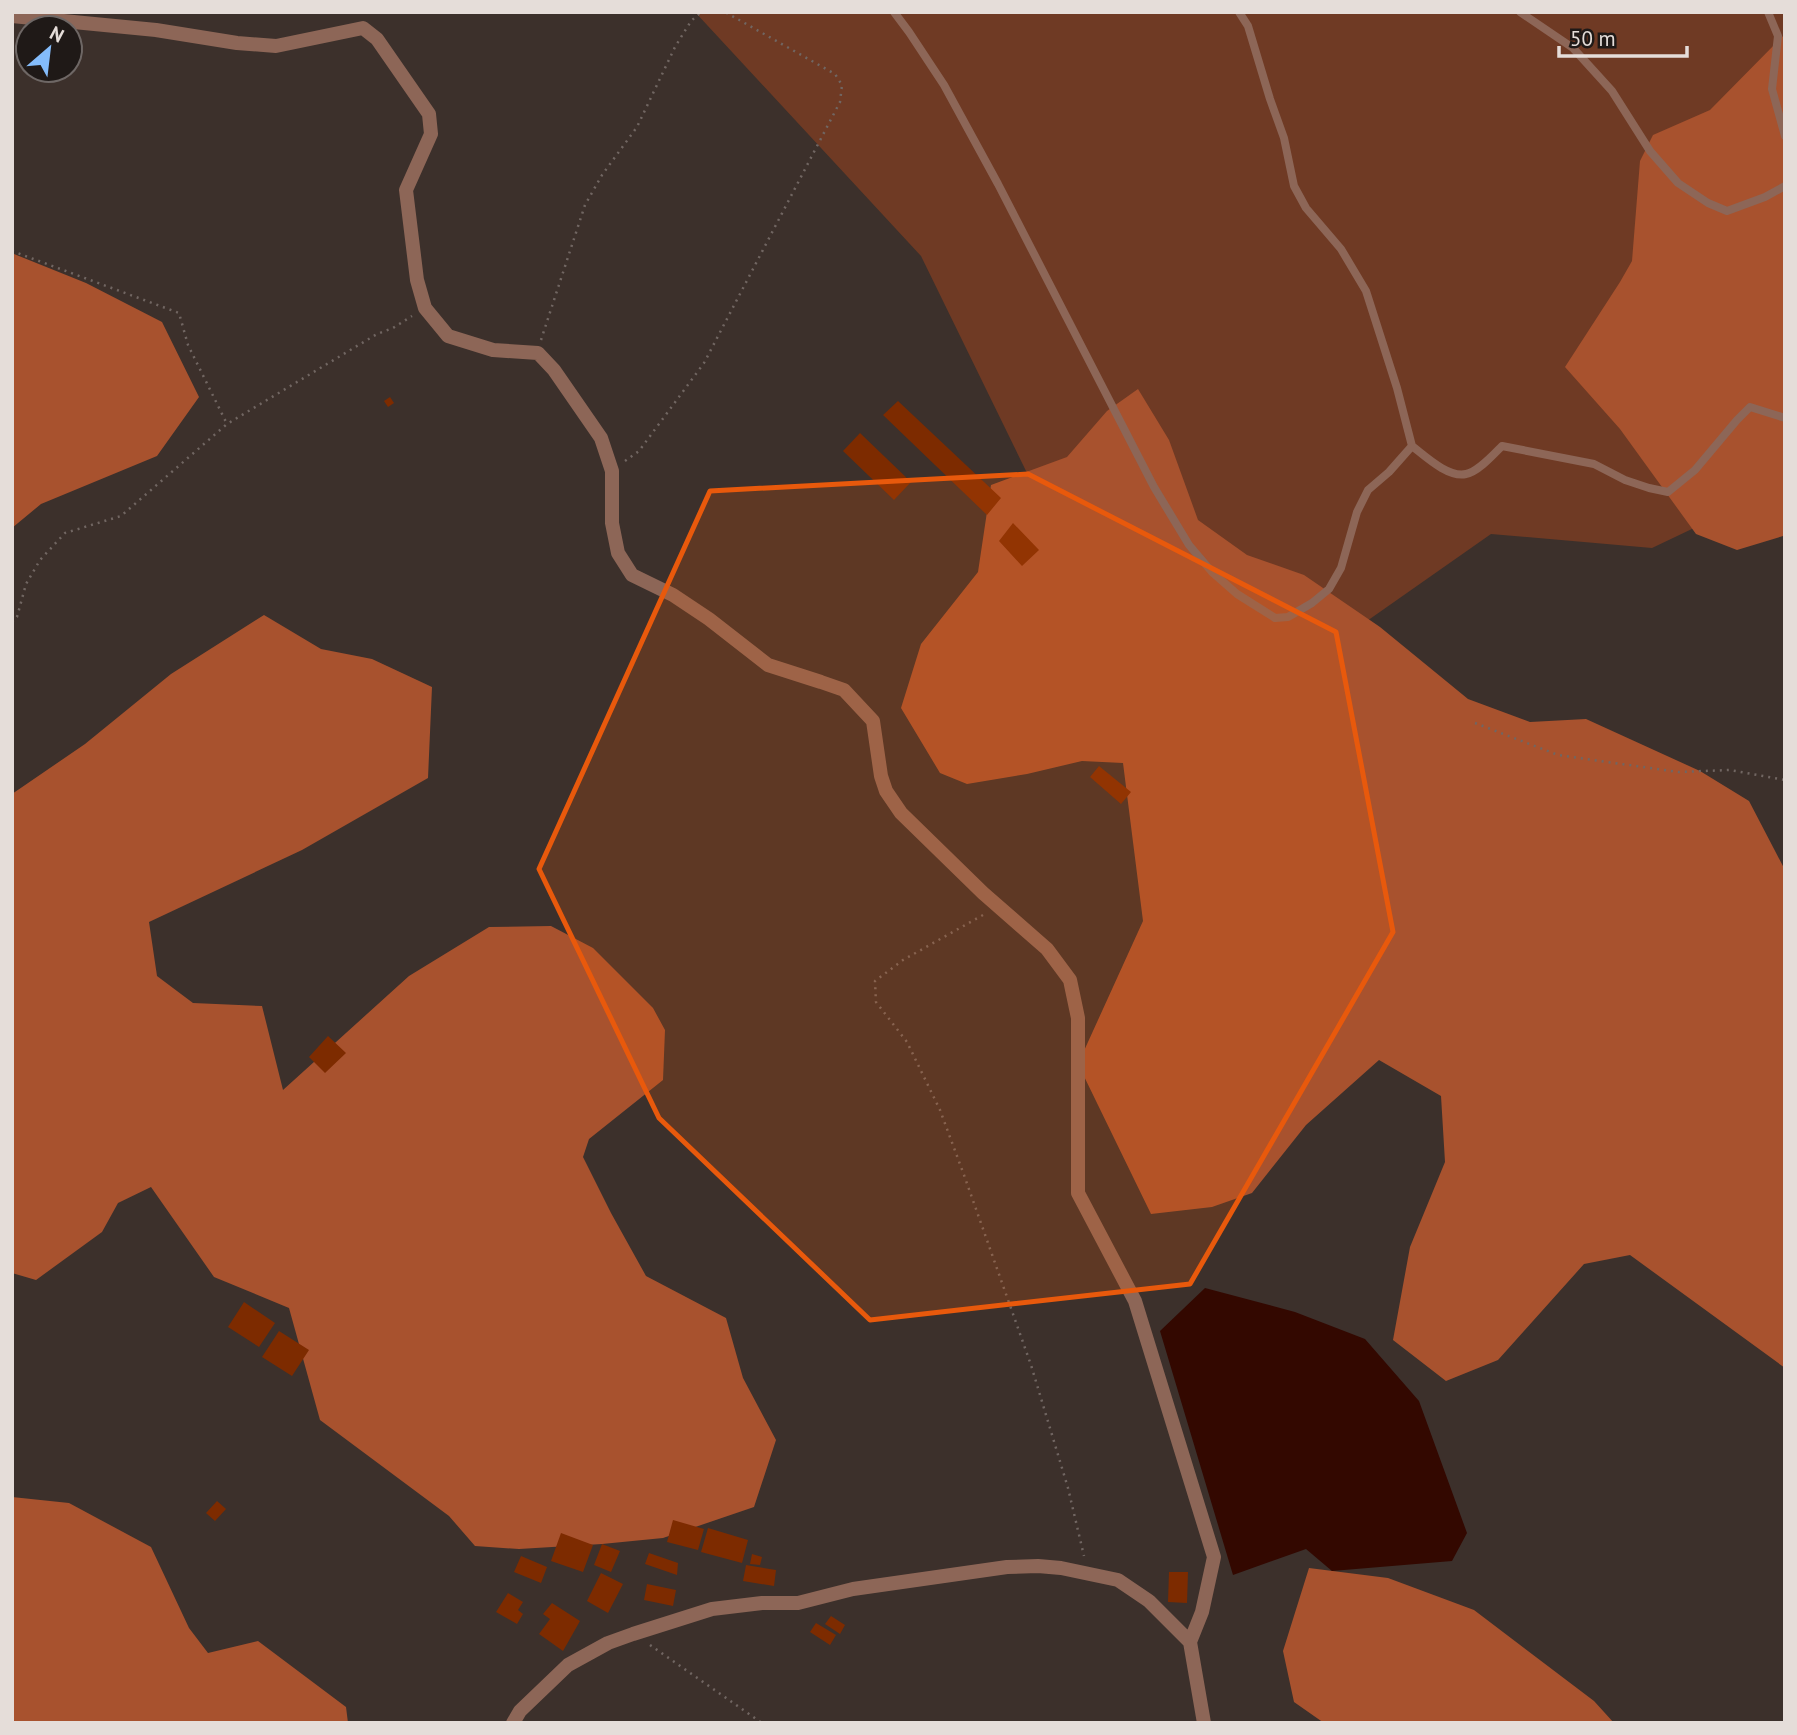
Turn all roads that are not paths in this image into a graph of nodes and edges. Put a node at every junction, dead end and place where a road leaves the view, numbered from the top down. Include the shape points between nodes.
1 (894, 12) edge
2 (1239, 12) edge
3 (1520, 12) edge
4 (1768, 12) edge
5 (12, 16) edge
6 (1785, 136) edge
7 (1785, 186) edge
8 (1785, 418) edge
9 (1412, 446) junction
10 (1190, 1642) junction
11 (513, 1723) edge
12 (1203, 1723) edge

1 - 9 lane via 944,85 1154,487 1189,545 1237,594 1275,618 1288,617 1329,589 1368,490
2 - 9 lane via 1248,26 1284,138 1294,186 1366,291
3 - 7 lane via 1573,48 1612,91 1650,151 1678,183 1708,203 1727,211
4 - 6 lane via 1777,36 1772,89
5 - 10 street via 276,46 363,28 377,38 429,114 431,134 406,190 425,308 448,336 493,350 538,353 600,438 612,471 611,523 618,553 632,575 673,594 768,666 844,690 873,721 881,776 901,813 1047,949 1070,980 1078,1018 1078,1193 1135,1301 1214,1557
8 - 9 lane via 1750,407 1695,470 1668,492 1625,480 1594,464 1502,446 1466,474 1444,471
10 - 11 street via 1149,1601 1118,1580 1061,1568 1007,1567 853,1589 798,1603 712,1609 608,1643 568,1665
10 - 12 street

